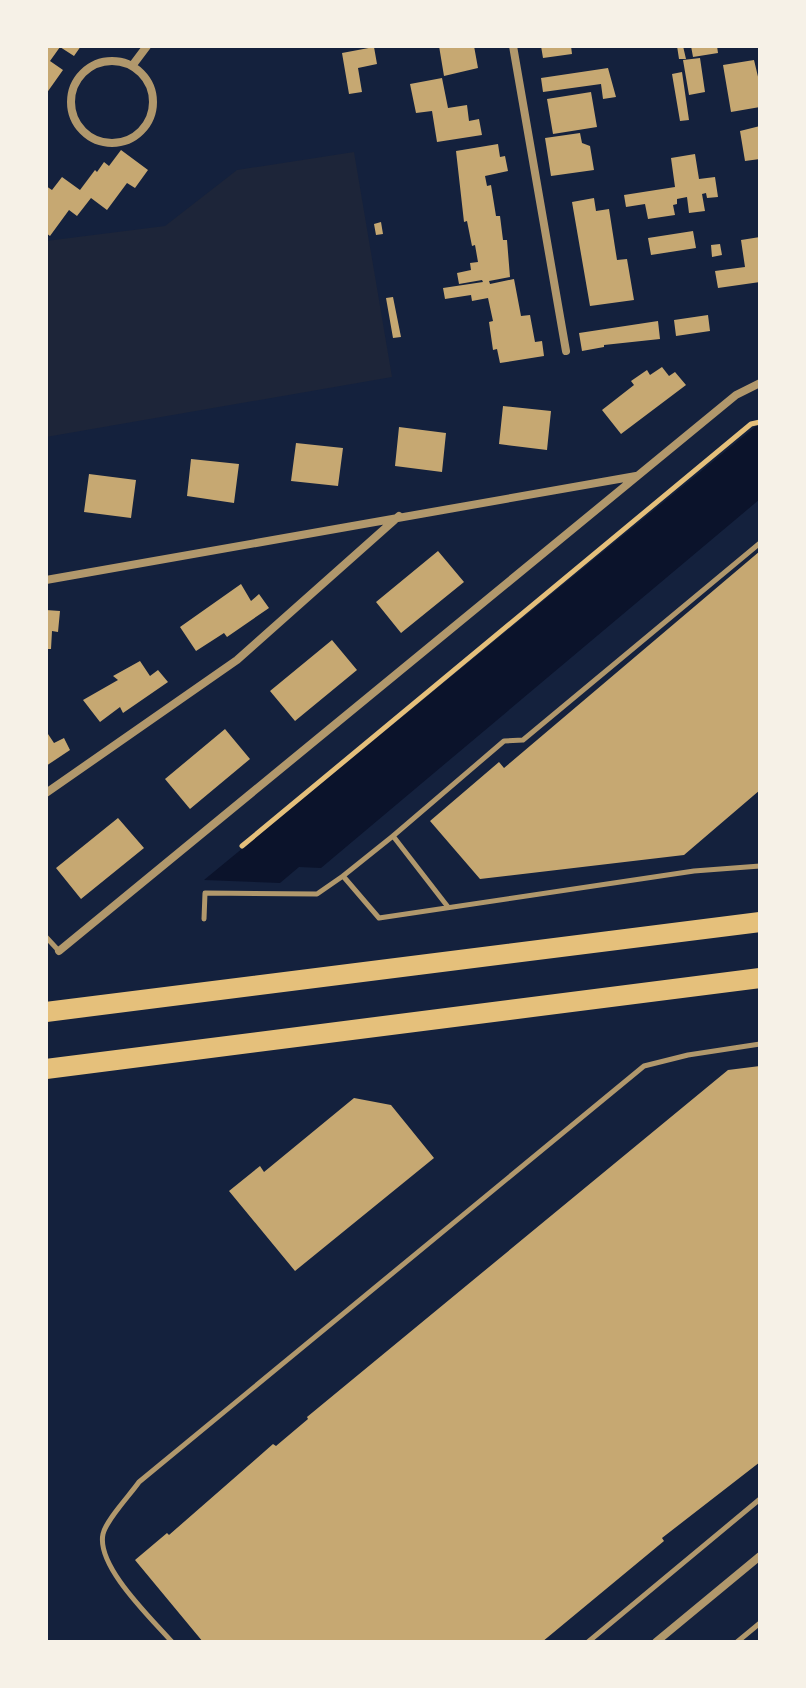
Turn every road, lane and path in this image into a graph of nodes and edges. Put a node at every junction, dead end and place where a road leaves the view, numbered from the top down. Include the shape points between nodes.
1 (147, 46) edge
2 (513, 46) edge
3 (132, 66) junction
4 (566, 351) dead end
5 (760, 383) edge
6 (760, 422) edge
7 (637, 476) junction
8 (400, 516) junction
9 (760, 543) edge
10 (46, 580) edge
11 (46, 793) edge
12 (393, 836) junction
13 (242, 846) dead end
14 (760, 866) edge
15 (343, 876) junction
16 (449, 907) junction
17 (204, 919) dead end
18 (760, 922) edge
19 (46, 937) edge
20 (59, 951) joint
21 (760, 978) edge
22 (46, 1012) edge
23 (760, 1044) edge
24 (46, 1069) edge
25 (760, 1499) edge
26 (760, 1556) edge
27 (760, 1623) edge
28 (172, 1642) edge
29 (588, 1642) edge
30 (656, 1642) edge
31 (737, 1642) edge

1 - 3 street
2 - 4 street
3 - 3 street via 120,61 95,64 76,81 74,118 92,138 120,142 144,128 154,101 143,74
5 - 7 street via 736,395
6 - 13 path via 751,424
7 - 8 street
7 - 20 street
8 - 10 street
8 - 11 street via 237,660
9 - 12 lane via 523,740 504,741
12 - 15 lane
12 - 16 lane
14 - 16 lane
15 - 16 lane via 379,918
15 - 17 lane via 317,894 205,893
18 - 22 highway
19 - 20 lane
21 - 24 highway
23 - 28 lane via 644,1066 139,1482 103,1531 102,1550 116,1576
25 - 29 lane
26 - 30 street
27 - 31 lane

